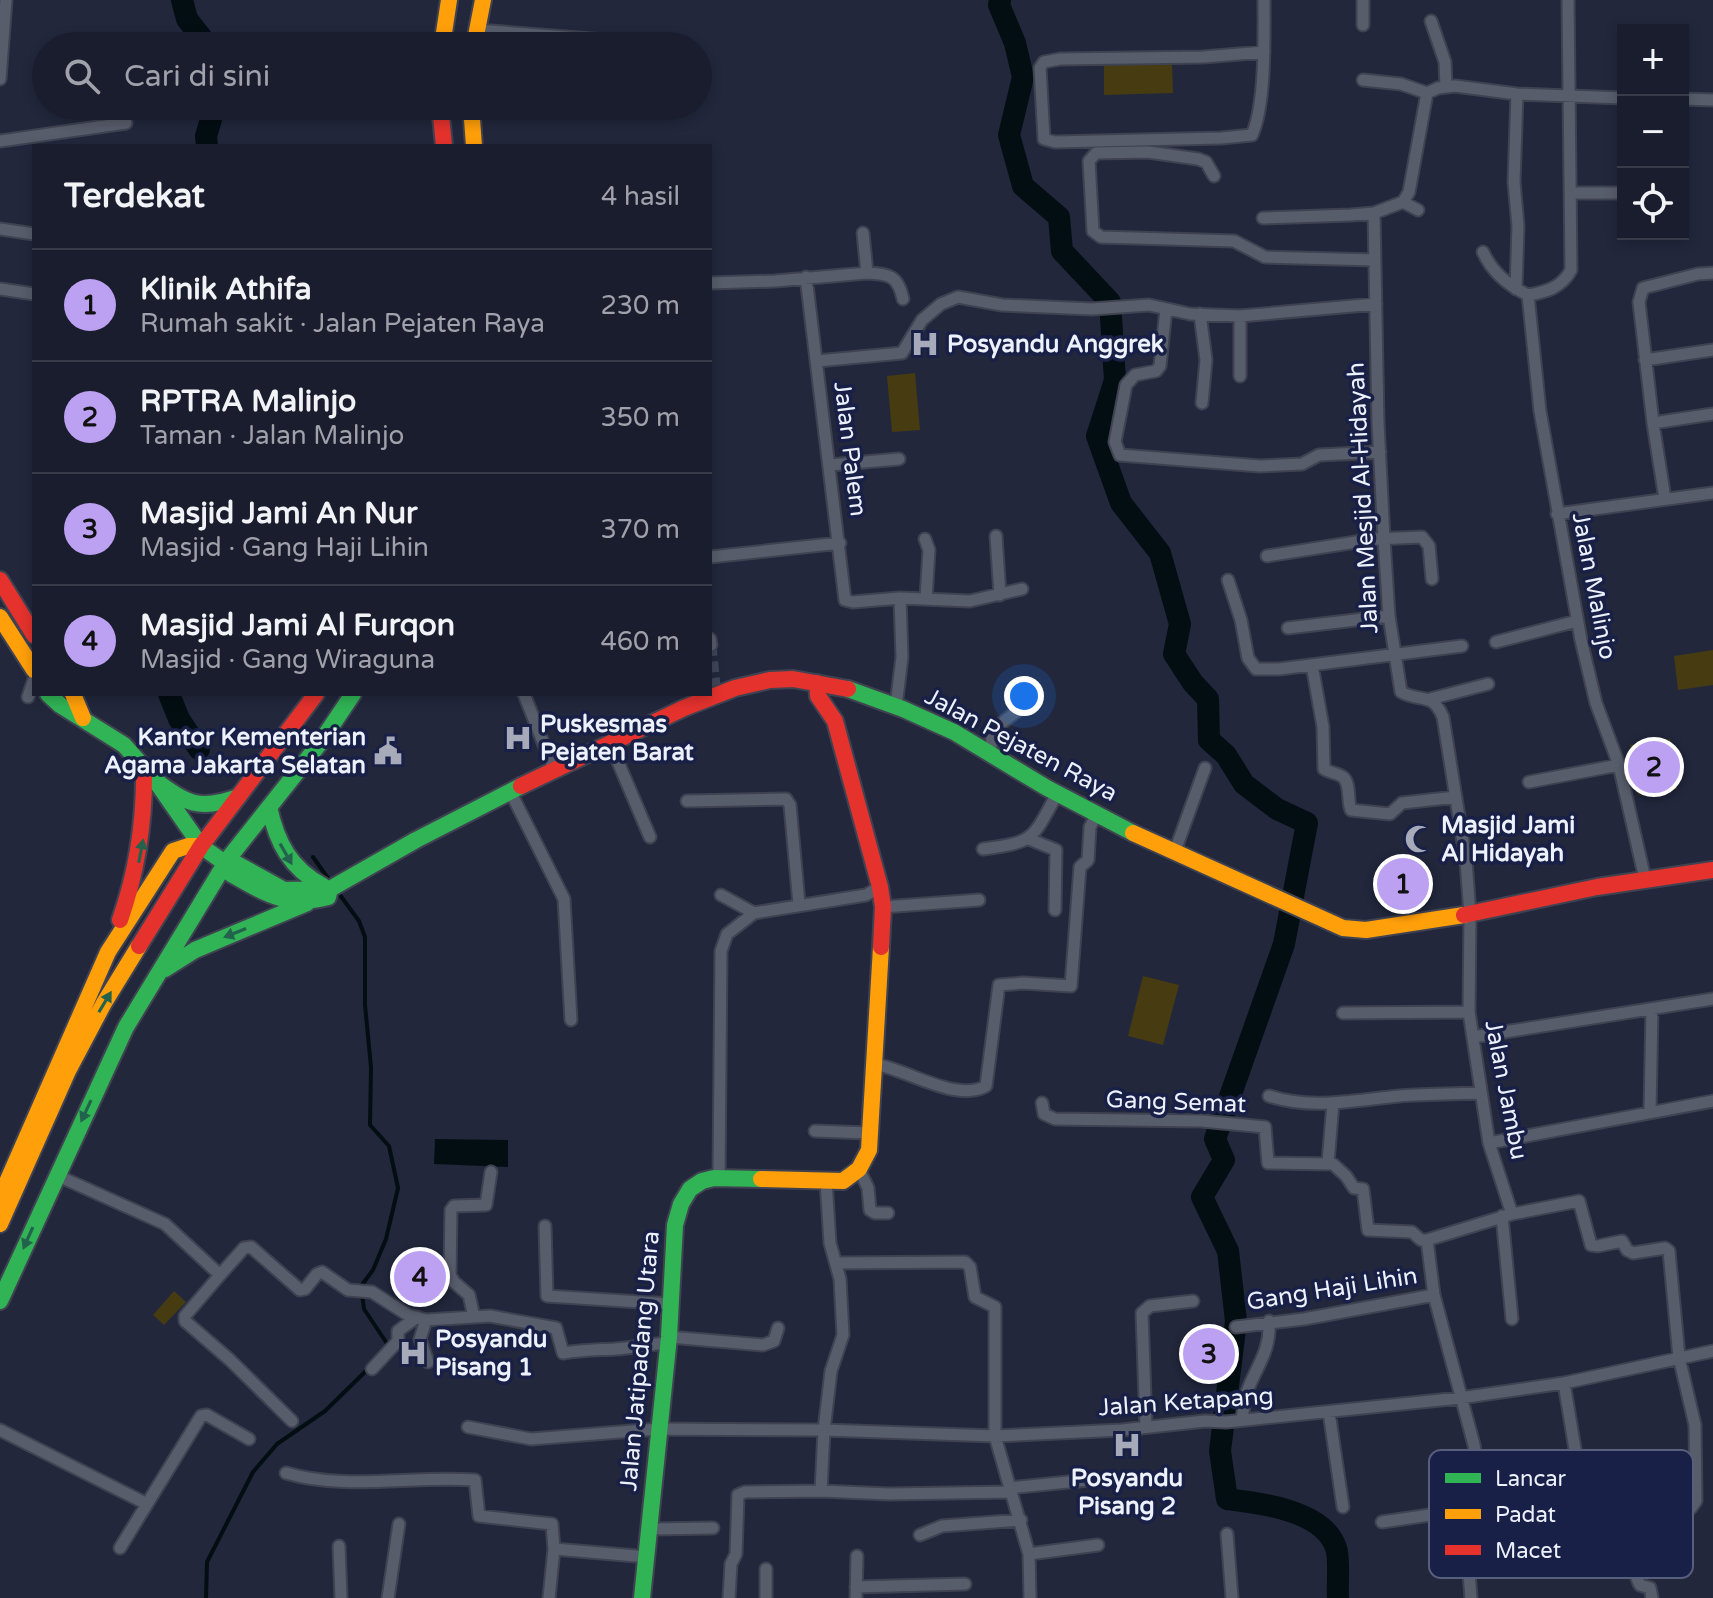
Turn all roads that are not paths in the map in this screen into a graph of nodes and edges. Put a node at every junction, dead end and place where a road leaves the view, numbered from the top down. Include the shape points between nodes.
1 (6, 0) edge
2 (449, 0) edge
3 (483, 0) edge
4 (1264, 0) edge
5 (1363, 0) edge
6 (1568, 0) edge
7 (1431, 21) dead end
8 (1363, 25) dead end
9 (444, 32) edge
10 (477, 32) edge
11 (1264, 52) junction
12 (0, 79) edge
13 (1363, 80) dead end
14 (1446, 86) junction
15 (1427, 93) junction
16 (1517, 94) junction
17 (1570, 97) junction
18 (1617, 98) edge
19 (1689, 99) edge
20 (1713, 100) edge
21 (441, 120) edge
22 (472, 120) edge
23 (126, 123) dead end
24 (0, 141) edge
25 (444, 144) edge
26 (474, 144) edge
27 (1214, 176) dead end
28 (1571, 193) junction
29 (1617, 193) edge
30 (1403, 202) junction
31 (1418, 210) dead end
32 (1374, 213) junction
33 (1263, 218) dead end
34 (0, 229) edge
35 (863, 233) dead end
36 (32, 234) edge
37 (1483, 252) dead end
38 (1375, 260) junction
39 (867, 273) junction
40 (1713, 273) edge
41 (806, 277) junction
42 (712, 283) edge
43 (0, 289) edge
44 (1522, 292) junction
45 (32, 294) edge
46 (903, 299) dead end
47 (1376, 304) junction
48 (1166, 309) junction
49 (1200, 314) junction
50 (1240, 316) junction
51 (1713, 350) edge
52 (1645, 360) junction
53 (817, 361) junction
54 (1240, 376) dead end
55 (1202, 403) dead end
56 (1713, 414) edge
57 (1653, 423) junction
58 (1380, 452) junction
59 (899, 459) dead end
60 (830, 465) junction
61 (1713, 493) edge
62 (1665, 499) junction
63 (1557, 514) junction
64 (996, 536) dead end
65 (925, 539) dead end
66 (1384, 539) junction
67 (840, 543) junction
68 (1267, 556) dead end
69 (712, 557) edge
70 (1432, 579) dead end
71 (0, 580) edge
72 (1228, 580) dead end
73 (1022, 589) dead end
74 (1000, 595) junction
75 (900, 598) junction
76 (926, 599) junction
77 (1389, 616) junction
78 (0, 617) edge
79 (1577, 621) junction
80 (1288, 628) dead end
81 (32, 632) edge
82 (1496, 642) dead end
83 (1462, 646) dead end
84 (1394, 655) junction
85 (1312, 665) junction
86 (32, 667) edge
87 (817, 683) junction
88 (1488, 684) dead end
89 (32, 685) edge
90 (843, 689) junction
91 (712, 693) edge
92 (50, 696) edge
93 (74, 696) edge
94 (315, 696) edge
95 (352, 696) edge
96 (525, 696) edge
97 (706, 696) edge
98 (28, 697) dead end
99 (1430, 699) junction
100 (896, 706) junction
101 (1021, 708) dead end
102 (83, 718) junction
103 (835, 721) junction
104 (610, 743) junction
105 (990, 753) junction
106 (1619, 765) junction
107 (144, 766) junction
108 (1205, 768) dead end
109 (554, 770) junction
110 (155, 780) junction
111 (1529, 782) dead end
112 (510, 791) junction
113 (1057, 794) junction
114 (239, 796) junction
115 (1456, 797) junction
116 (687, 801) dead end
117 (272, 803) junction
118 (1097, 814) junction
119 (650, 837) dead end
120 (1029, 839) junction
121 (201, 846) junction
122 (983, 849) dead end
123 (1175, 851) junction
124 (227, 865) junction
125 (1713, 870) edge
126 (1645, 879) junction
127 (880, 887) junction
128 (326, 888) junction
129 (721, 895) dead end
130 (979, 900) dead end
131 (307, 903) junction
132 (799, 904) junction
133 (883, 907) junction
134 (1055, 910) dead end
135 (754, 913) junction
136 (1470, 914) junction
137 (108, 952) junction
138 (161, 971) junction
139 (1713, 999) edge
140 (1652, 1009) junction
141 (1469, 1012) junction
142 (1343, 1013) dead end
143 (571, 1020) dead end
144 (1473, 1037) junction
145 (874, 1064) junction
146 (1481, 1093) junction
147 (1269, 1096) dead end
148 (1713, 1101) edge
149 (1042, 1103) dead end
150 (1333, 1103) junction
151 (1650, 1111) junction
152 (815, 1131) dead end
153 (869, 1133) junction
154 (1489, 1143) junction
155 (1328, 1163) junction
156 (859, 1169) junction
157 (491, 1172) dead end
158 (56, 1175) junction
159 (719, 1178) junction
160 (826, 1181) junction
161 (0, 1198) edge
162 (888, 1213) dead end
163 (1507, 1215) junction
164 (0, 1224) edge
165 (545, 1226) dead end
166 (1427, 1240) junction
167 (836, 1263) junction
168 (220, 1275) junction
169 (1434, 1295) junction
170 (0, 1301) edge
171 (1193, 1301) dead end
172 (671, 1304) junction
173 (474, 1317) junction
174 (421, 1319) junction
175 (1512, 1319) dead end
176 (1269, 1321) junction
177 (1236, 1327) dead end
178 (778, 1328) dead end
179 (668, 1340) junction
180 (1713, 1351) edge
181 (1679, 1357) junction
182 (428, 1362) dead end
183 (372, 1369) dead end
184 (1564, 1383) junction
185 (1460, 1398) junction
186 (1329, 1412) junction
187 (1242, 1420) junction
188 (292, 1421) dead end
189 (468, 1427) dead end
190 (1146, 1427) junction
191 (658, 1429) junction
192 (0, 1430) edge
193 (824, 1430) junction
194 (995, 1436) junction
195 (249, 1439) dead end
196 (1473, 1450) edge
197 (1575, 1450) edge
198 (286, 1473) dead end
199 (1108, 1478) dead end
200 (1010, 1490) junction
201 (821, 1491) junction
202 (147, 1504) junction
203 (1693, 1505) edge
204 (1343, 1507) dead end
205 (1429, 1515) edge
206 (1021, 1520) junction
207 (1382, 1522) dead end
208 (399, 1524) dead end
209 (713, 1528) dead end
210 (650, 1529) junction
211 (1227, 1534) dead end
212 (920, 1535) dead end
213 (1098, 1545) dead end
214 (339, 1546) dead end
215 (120, 1548) dead end
216 (554, 1549) junction
217 (1029, 1554) junction
218 (857, 1556) dead end
219 (648, 1557) junction
220 (766, 1569) dead end
221 (1469, 1578) edge
222 (1636, 1578) edge
223 (965, 1584) dead end
224 (856, 1592) edge
225 (341, 1598) edge
226 (388, 1598) edge
227 (549, 1598) edge
228 (642, 1598) edge
229 (729, 1598) edge
230 (766, 1598) edge
231 (1030, 1598) edge
232 (1232, 1598) edge
233 (1471, 1598) edge
234 (1652, 1598) edge

1 - 12 street
2 - 9 street
3 - 10 street
4 - 11 street
5 - 8 street
6 - 17 street
7 - 14 street via 1445,62
11 - 11 street via 1250,136 1044,139 1044,62
13 - 15 street
14 - 15 street
14 - 16 street
15 - 30 street
16 - 17 street
16 - 44 street, Jalan Malinjo via 1514,182
17 - 18 street
17 - 28 street
19 - 20 street
21 - 25 street
22 - 26 street
23 - 24 street
27 - 38 street via 1198,159 1148,152 1096,153 1089,161 1093,231 1101,237 1234,241 1265,257
28 - 29 street
28 - 44 street via 1571,270 1556,287
30 - 31 street
30 - 32 street
32 - 33 street
32 - 38 street, Jalan Mesjid Al-Hidayah
34 - 36 street
35 - 39 street
37 - 44 street via 1494,271
38 - 47 street, Jalan Mesjid Al-Hidayah
39 - 41 street
39 - 46 street via 895,279
40 - 52 street via 1643,288 1639,302
41 - 42 street
41 - 53 street, Jalan Palem
43 - 45 street
44 - 63 street, Jalan Malinjo
47 - 50 street
47 - 58 street, Jalan Mesjid Al-Hidayah
48 - 49 street
48 - 53 street via 1002,305 953,297 922,320 902,353
48 - 58 street via 1160,366 1135,375 1126,385 1115,442 1120,455 1260,466 1302,464 1319,455
49 - 50 street
49 - 55 street via 1206,360
50 - 54 street
51 - 52 street
52 - 57 street
53 - 60 street, Jalan Palem
56 - 57 street
57 - 62 street
58 - 66 street, Jalan Mesjid Al-Hidayah
59 - 60 street
60 - 67 street, Jalan Palem
61 - 62 street
62 - 63 street
63 - 79 street, Jalan Malinjo
64 - 74 street
65 - 76 street
66 - 68 street
66 - 70 street via 1425,539
66 - 77 street, Jalan Mesjid Al-Hidayah
67 - 69 street, Jalan Palem
67 - 75 street via 847,601
71 - 81 street
72 - 85 street via 1251,665 1265,670
73 - 74 street
74 - 76 street via 970,601
75 - 76 street
75 - 100 street via 902,657
77 - 80 street
77 - 84 street, Jalan Mesjid Al-Hidayah
78 - 86 street
79 - 82 street
79 - 106 street, Jalan Malinjo via 1596,703
83 - 84 street
84 - 85 street
84 - 99 street, Jalan Mesjid Al-Hidayah via 1402,694
85 - 115 street via 1324,769 1343,778 1351,810 1390,814 1402,803
87 - 90 street, Jalan Pejaten Raya
87 - 91 street, Jalan Pejaten Raya via 766,680
87 - 103 street via 818,696
88 - 99 street
89 - 98 street
90 - 100 street, Jalan Pejaten Raya
90 - 103 street
92 - 102 street
93 - 102 street
94 - 114 street
95 - 117 street
96 - 109 street
97 - 104 street, Jalan Pejaten Raya
99 - 115 street via 1443,717
100 - 105 street, Jalan Pejaten Raya
101 - 105 street via 993,730
102 - 107 street via 124,745
103 - 127 street
104 - 109 street, Jalan Pejaten Raya
104 - 119 street
105 - 113 street, Jalan Pejaten Raya
106 - 111 street
106 - 126 street, Jalan Malinjo
107 - 110 street
137 -> 107 street via 138,866 144,835
108 - 123 street
109 - 112 street, Jalan Pejaten Raya
110 - 114 street via 198,806
110 - 121 street
112 - 128 street, Jalan Pejaten Raya
112 - 143 street via 564,899
113 - 118 street, Jalan Pejaten Raya
113 - 120 street
114 - 121 street
115 - 136 street
116 - 132 street via 786,799
117 - 124 street
117 -> 128 street via 282,850 301,874
118 - 123 street, Jalan Pejaten Raya
118 - 145 street via 1090,827 1088,860 1080,867 1071,986 999,985 986,1086 957,1092
120 - 122 street
120 - 134 street via 1056,850
121 - 124 street
121 - 137 street via 173,851
164 -> 121 street via 87,1032
123 - 136 street, Jalan Pejaten Raya via 1355,931
124 - 128 street, Jalan Pejaten Raya via 237,864 283,890
124 - 131 street via 231,874 273,899
124 - 138 street
125 - 126 street, Jalan Pejaten Raya
126 - 136 street, Jalan Pejaten Raya
127 - 132 street via 866,895
127 - 133 street
128 - 131 street, Jalan Pejaten Raya via 328,897
129 - 135 street
130 - 133 street
131 -> 138 street, Jalan Pejaten Raya via 195,950
132 - 135 street
133 - 145 street
135 - 159 street via 727,934 721,951
136 - 141 street, Jalan Jambu
137 - 161 street
138 -> 158 street via 126,1027
139 - 140 street
140 - 144 street
140 - 151 street
141 - 142 street
141 - 144 street, Jalan Jambu
144 - 146 street, Jalan Jambu
145 - 153 street
146 - 150 street
146 - 154 street, Jalan Jambu
147 - 150 street via 1297,1104
148 - 151 street
149 - 155 street, Gang Semat via 1044,1114 1055,1119 1202,1121 1266,1128 1269,1164
150 - 155 street
151 - 154 street
152 - 153 street
153 - 156 street via 869,1150
154 - 163 street, Jalan Jambu
155 - 166 street via 1338,1167 1354,1188 1363,1189 1368,1230 1412,1232
156 - 160 street via 847,1179
156 - 162 street via 870,1210
157 - 173 street via 486,1205 451,1210 450,1275 469,1295
158 - 168 street via 165,1224
158 -> 170 street
159 - 160 street
159 - 172 street, Jalan Jatipadang Utara via 696,1184 681,1204 674,1233
160 - 167 street
163 - 166 street
163 - 175 street, Jalan Jambu
163 - 181 street via 1578,1201 1591,1245 1622,1241 1633,1253 1668,1249
165 - 172 street via 547,1296
166 - 169 street
167 - 193 street via 843,1335 831,1371
167 - 194 street via 968,1263 975,1297 996,1310
168 - 174 street via 248,1247 300,1290 322,1272 348,1290 372,1292
168 - 188 street via 185,1321
169 - 176 street, Gang Haji Lihin
169 - 185 street
171 - 190 street via 1150,1306 1142,1313
172 - 179 street, Jalan Jatipadang Utara
173 - 174 street
173 - 179 street via 556,1328 563,1353
174 - 182 street via 420,1339
174 - 183 street via 398,1331 398,1341
176 - 177 street, Gang Haji Lihin
176 - 187 street via 1265,1355 1248,1390
178 - 179 street via 774,1341 763,1345
179 - 191 street, Jalan Jatipadang Utara
180 - 181 street, Jalan Ketapang
181 - 184 street, Jalan Ketapang
181 - 203 street via 1695,1425
184 - 185 street, Jalan Ketapang
184 - 197 street
185 - 186 street, Jalan Ketapang
185 - 196 street
186 - 187 street, Jalan Ketapang
186 - 204 street
187 - 190 street, Jalan Ketapang
189 - 191 street, Jalan Ketapang via 531,1439
190 - 194 street, Jalan Ketapang
191 - 193 street, Jalan Ketapang
191 - 210 street, Jalan Jatipadang Utara
192 - 202 street
193 - 194 street, Jalan Ketapang
193 - 201 street
194 - 200 street
195 - 202 street via 201,1416
198 - 216 street via 340,1483 476,1481 478,1515 552,1524
199 - 200 street
200 - 201 street
200 - 206 street
201 - 229 street via 738,1495
202 - 215 street
205 - 207 street
206 - 212 street via 942,1526
206 - 217 street
208 - 226 street
209 - 210 street
210 - 219 street, Jalan Jatipadang Utara
211 - 232 street
213 - 217 street
214 - 225 street
216 - 219 street
216 - 227 street
217 - 231 street
218 - 224 street
219 - 228 street, Jalan Jatipadang Utara
220 - 230 street
221 - 233 street
222 - 234 street via 1650,1588
223 - 224 street

